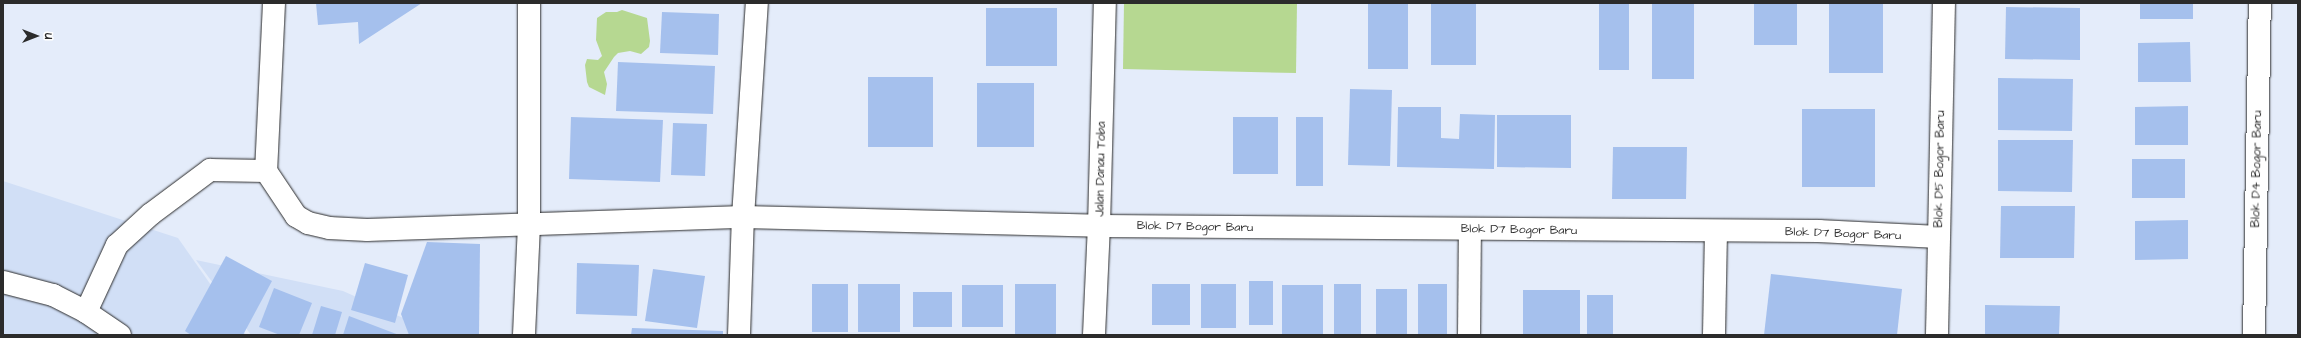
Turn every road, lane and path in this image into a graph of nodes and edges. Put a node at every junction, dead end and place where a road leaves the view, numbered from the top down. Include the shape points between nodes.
1 (274, 3) edge
2 (529, 3) edge
3 (757, 3) edge
4 (1105, 3) edge
5 (1944, 3) edge
6 (2260, 3) edge
7 (266, 171) junction
8 (743, 217) junction
9 (529, 224) junction
10 (1099, 226) junction
11 (1470, 230) junction
12 (1716, 232) junction
13 (1938, 237) junction
14 (3, 282) edge
15 (86, 312) junction
16 (120, 335) edge
17 (524, 335) edge
18 (739, 335) edge
19 (1094, 335) edge
20 (1469, 335) edge
21 (1714, 335) edge
22 (1937, 335) edge
23 (2254, 335) edge

1 - 7 street
2 - 9 street
3 - 8 street
4 - 10 street, Jalan Danau Toba
5 - 13 street, Blok D5 Bogor Baru
6 - 23 street, Blok D4 Bogor Baru
7 - 9 street, Blok D7 Bogor Baru via 296,216 308,223 329,228 367,230
7 - 15 street via 210,170 167,201 117,245
8 - 9 street, Blok D7 Bogor Baru
8 - 10 street, Blok D7 Bogor Baru
8 - 18 street
9 - 17 street
10 - 11 street, Blok D7 Bogor Baru
10 - 19 street, Jalan Danau Toba
11 - 12 street, Blok D7 Bogor Baru
11 - 20 street
12 - 13 street, Blok D7 Bogor Baru via 1819,231
12 - 21 street
13 - 22 street, Blok D5 Bogor Baru
14 - 15 street via 53,295
15 - 16 street

